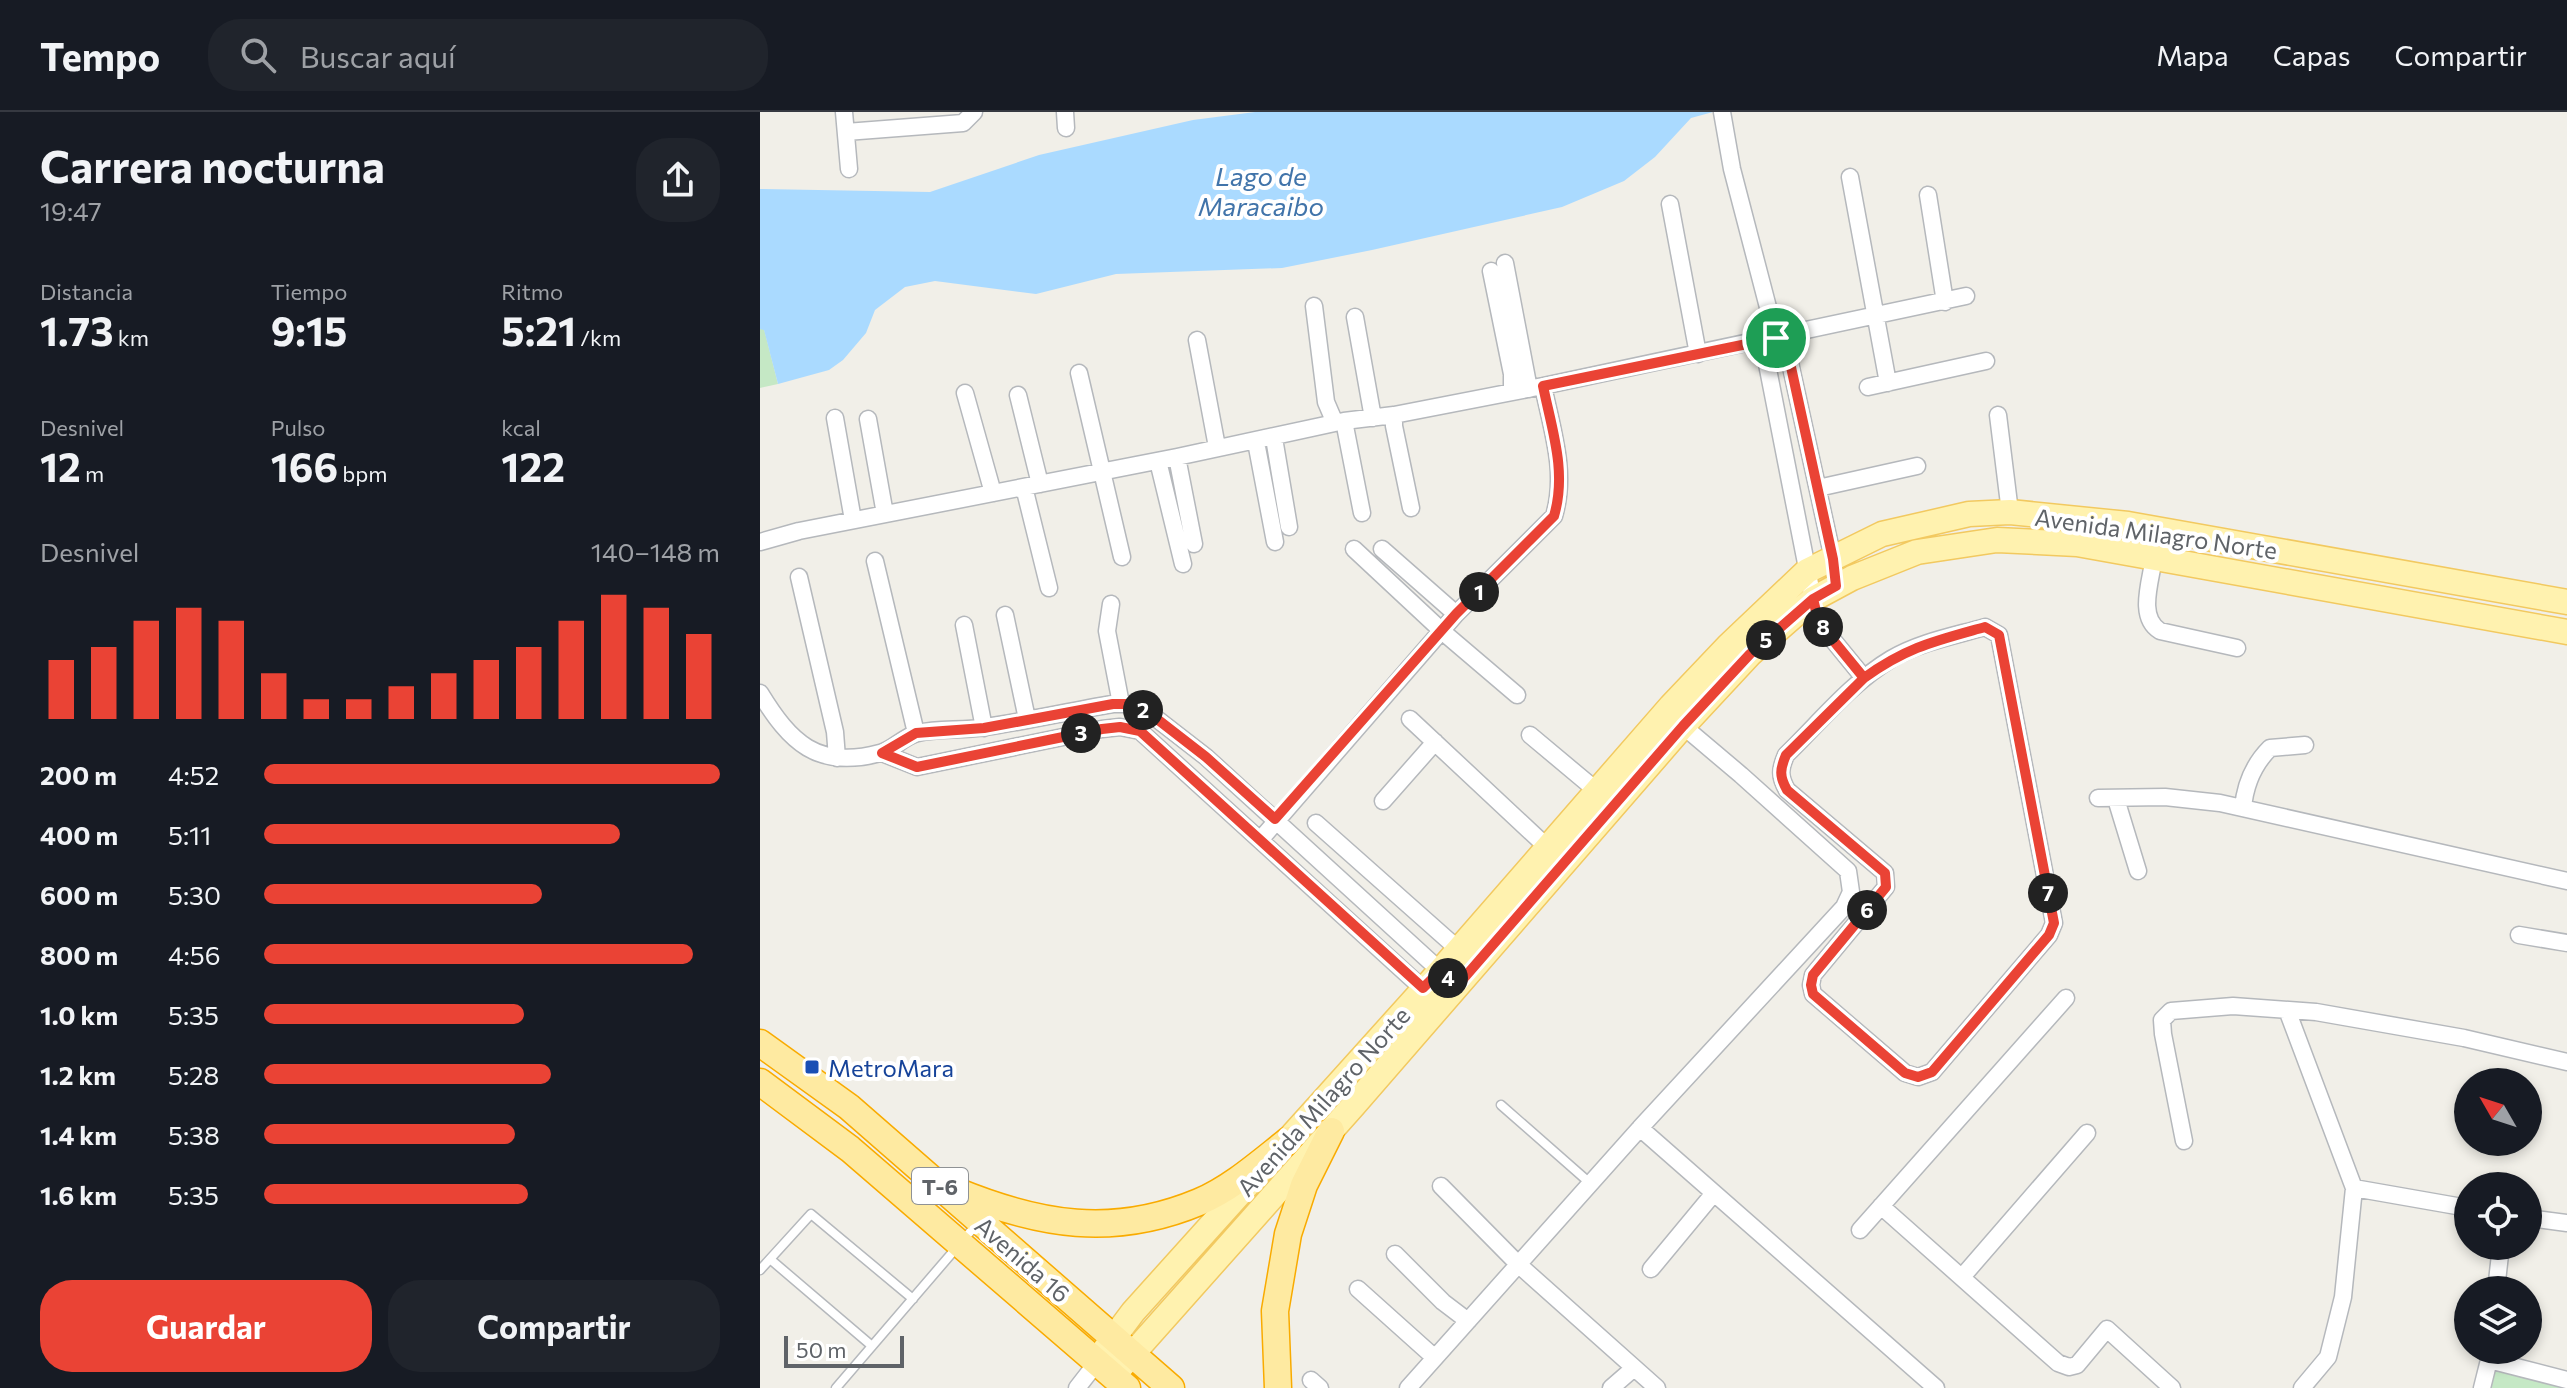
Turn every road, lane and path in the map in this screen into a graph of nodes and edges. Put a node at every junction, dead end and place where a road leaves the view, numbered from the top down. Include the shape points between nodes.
1 (844, 112) edge
2 (974, 112) edge
3 (1722, 112) edge
4 (846, 132) junction
5 (849, 169) dead end
6 (1850, 177) dead end
7 (1928, 195) dead end
8 (1670, 204) dead end
9 (1498, 267) dead end
10 (1966, 296) dead end
11 (1945, 302) junction
12 (1314, 306) dead end
13 (1877, 315) junction
14 (1355, 317) dead end
15 (1776, 338) junction
16 (1197, 340) dead end
17 (1698, 354) junction
18 (1986, 361) dead end
19 (1079, 373) dead end
20 (1888, 383) junction
21 (1868, 387) dead end
22 (1528, 389) junction
23 (965, 393) dead end
24 (1018, 395) dead end
25 (1394, 415) junction
26 (1998, 415) dead end
27 (835, 418) dead end
28 (1373, 418) junction
29 (868, 419) dead end
30 (1339, 422) junction
31 (1274, 438) junction
32 (1256, 442) junction
33 (1217, 447) junction
34 (1177, 457) junction
35 (1158, 461) junction
36 (1917, 466) dead end
37 (1102, 472) junction
38 (1032, 485) junction
39 (1818, 488) junction
40 (993, 493) junction
41 (1411, 508) dead end
42 (2010, 512) junction
43 (1362, 513) dead end
44 (885, 514) junction
45 (853, 520) junction
46 (1289, 527) dead end
47 (760, 542) edge
48 (1275, 542) dead end
49 (1194, 544) dead end
50 (1354, 549) dead end
51 (1382, 549) dead end
52 (1122, 557) dead end
53 (2154, 557) junction
54 (1833, 559) junction
55 (875, 561) dead end
56 (1183, 564) dead end
57 (1807, 571) junction
58 (799, 577) dead end
59 (1836, 586) junction
60 (1049, 588) dead end
61 (2516, 593) junction
62 (1813, 599) junction
63 (2567, 602) edge
64 (1111, 604) dead end
65 (1456, 614) junction
66 (1005, 615) dead end
67 (2509, 622) junction
68 (964, 625) dead end
69 (1443, 632) junction
70 (2567, 632) edge
71 (2237, 648) dead end
72 (1864, 678) junction
73 (1517, 695) dead end
74 (761, 697) edge
75 (1121, 704) junction
76 (1027, 719) junction
77 (1410, 719) dead end
78 (1683, 726) junction
79 (984, 728) junction
80 (916, 733) junction
81 (1530, 735) dead end
82 (1435, 742) junction
83 (2305, 745) dead end
84 (882, 753) junction
85 (837, 758) junction
86 (1597, 791) junction
87 (2098, 798) dead end
88 (2116, 799) junction
89 (1383, 801) dead end
90 (2243, 808) junction
91 (1275, 819) junction
92 (1316, 823) dead end
93 (1260, 840) junction
94 (1548, 848) junction
95 (2138, 871) dead end
96 (2567, 881) edge
97 (1416, 912) junction
98 (1400, 933) junction
99 (2519, 935) dead end
100 (2567, 943) edge
101 (1458, 949) junction
102 (1449, 978) junction
103 (1423, 988) junction
104 (2066, 998) dead end
105 (1441, 1005) junction
106 (2287, 1010) junction
107 (760, 1043) edge
108 (2567, 1062) edge
109 (760, 1082) edge
110 (1501, 1105) dead end
111 (1640, 1128) junction
112 (1331, 1131) junction
113 (2087, 1133) dead end
114 (1289, 1140) junction
115 (2184, 1141) dead end
116 (936, 1183) junction
117 (1591, 1184) junction
118 (1441, 1186) dead end
119 (2354, 1188) junction
120 (1714, 1193) junction
121 (1881, 1206) junction
122 (2454, 1206) edge
123 (979, 1220) junction
124 (2542, 1220) edge
125 (2567, 1223) edge
126 (1860, 1230) dead end
127 (960, 1245) junction
128 (1395, 1254) dead end
129 (770, 1259) junction
130 (1519, 1265) junction
131 (1651, 1269) dead end
132 (760, 1270) edge
133 (1962, 1277) junction
134 (1358, 1289) dead end
135 (913, 1299) junction
136 (1468, 1321) junction
137 (872, 1346) junction
138 (1122, 1346) junction
139 (1435, 1358) junction
140 (2487, 1364) edge
141 (2517, 1364) edge
142 (1634, 1368) junction
143 (1113, 1375) edge
144 (2567, 1380) edge
145 (1157, 1384) edge
146 (836, 1388) edge
147 (1077, 1388) edge
148 (1278, 1388) edge
149 (1408, 1388) edge
150 (1611, 1388) edge
151 (1657, 1388) edge
152 (1936, 1388) edge
153 (2172, 1388) edge
154 (2302, 1388) edge
155 (2482, 1388) edge

1 - 4 street
2 - 4 street via 963,123
3 - 15 street
4 - 5 street
6 - 13 street
7 - 11 street
8 - 17 street
9 - 22 street
10 - 11 street
11 - 13 street
12 - 30 street via 1326,402
13 - 15 street
13 - 20 street
14 - 28 street
15 - 17 street
15 - 39 street via 1789,358
15 - 57 street via 1767,364
16 - 33 street
17 - 22 street
18 - 20 street
19 - 37 street
20 - 21 street
22 - 25 street
22 - 65 street via 1561,472 1554,516
23 - 40 street
24 - 38 street
25 - 28 street
25 - 41 street
26 - 42 street
27 - 45 street
28 - 30 street
29 - 44 street
30 - 31 street
30 - 43 street
31 - 32 street
31 - 46 street
32 - 33 street
32 - 48 street
33 - 34 street
34 - 35 street
34 - 49 street
35 - 37 street
35 - 56 street
36 - 39 street
37 - 38 street
37 - 52 street
38 - 40 street
38 - 60 street
39 - 54 street
40 - 44 street
42 - 54 main road, Avenida Milagro Norte via 1969,514 1882,534
42 - 61 main road, Avenida Milagro Norte via 2128,524
44 - 45 street
45 - 47 street
50 - 69 street
51 - 65 street
53 - 59 main road, Avenida Milagro Norte via 2077,544 1997,540 1917,552
53 - 67 main road, Avenida Milagro Norte
53 - 71 street via 2147,615 2151,626
54 - 57 main road, Avenida Milagro Norte
54 - 59 street
55 - 80 street
57 - 62 street
57 - 86 main road, Avenida Milagro Norte via 1728,646
58 - 85 street
59 - 62 main road, Avenida Milagro Norte
61 - 63 main road, Avenida Milagro Norte
61 - 67 main road
62 - 72 street via 1819,623
62 - 78 main road, Avenida Milagro Norte via 1750,654
64 - 75 street via 1107,631
65 - 69 street
66 - 76 street
67 - 70 main road, Avenida Milagro Norte
68 - 79 street
69 - 73 street
69 - 91 street
72 - 72 street via 1786,755 1780,779 1887,879 1886,887 1813,975 1813,994 1905,1073 1918,1077 1932,1072 2054,923 1999,635 1985,627 1919,645
74 - 85 street via 794,741
75 - 76 street
75 - 91 street via 1148,712
76 - 79 street
77 - 82 street
78 - 102 main road, Avenida Milagro Norte
78 - 111 street via 1848,871 1851,892 1844,907
79 - 80 street
80 - 84 street
81 - 86 street
82 - 89 street
82 - 94 street
83 - 90 street via 2270,748 2257,760
84 - 85 street
84 - 93 street via 917,767 1102,729 1140,731
86 - 94 main road, Avenida Milagro Norte
87 - 88 street
88 - 90 street via 2165,797
88 - 95 street
90 - 96 street
91 - 93 street
91 - 98 street
92 - 97 street
93 - 103 street
94 - 101 main road, Avenida Milagro Norte
97 - 98 street
97 - 101 street
98 - 102 street
99 - 100 street
101 - 102 main road, Avenida Milagro Norte
102 - 103 main road, Avenida Milagro Norte
102 - 105 main road, Avenida Milagro Norte
103 - 105 street
103 - 114 main road, Avenida Milagro Norte
104 - 121 street
105 - 112 main road, Avenida Milagro Norte
106 - 108 street via 2464,1038
106 - 115 street via 2233,1006 2165,1014 2163,1034
106 - 119 street
107 - 116 highway, Avenida 16 / T-6 via 849,1107
109 - 127 highway, Avenida 16 / T-6 via 850,1149
110 - 117 lane
111 - 117 street
111 - 120 street
112 - 138 main road, Avenida Milagro Norte
112 - 148 highway via 1304,1185 1288,1234 1275,1311
113 - 133 street
114 - 116 highway via 1239,1180 1200,1202 1153,1217 1100,1224 1047,1221
114 - 138 main road, Avenida Milagro Norte
116 - 123 highway, Avenida 16 / T-6
117 - 130 street
118 - 130 street
119 - 122 street
119 - 154 street via 2343,1297 2328,1357
120 - 131 street
120 - 152 street
121 - 126 street
121 - 133 street
123 - 127 lane
123 - 138 highway, Avenida 16 / T-6
124 - 125 street
127 - 135 lane
127 - 143 highway, Avenida 16 / T-6
128 - 136 street
129 - 132 lane
129 - 135 lane via 811,1214
129 - 137 lane
130 - 136 street
130 - 142 street
133 - 153 street via 2058,1363 2077,1365 2107,1329
134 - 139 street
135 - 137 lane
136 - 139 street
137 - 146 lane
138 - 143 main road, Avenida Milagro Norte
138 - 145 highway, Avenida 16 / T-6
139 - 149 street
140 - 155 street
141 - 144 street
142 - 150 street
142 - 151 street
143 - 147 street

